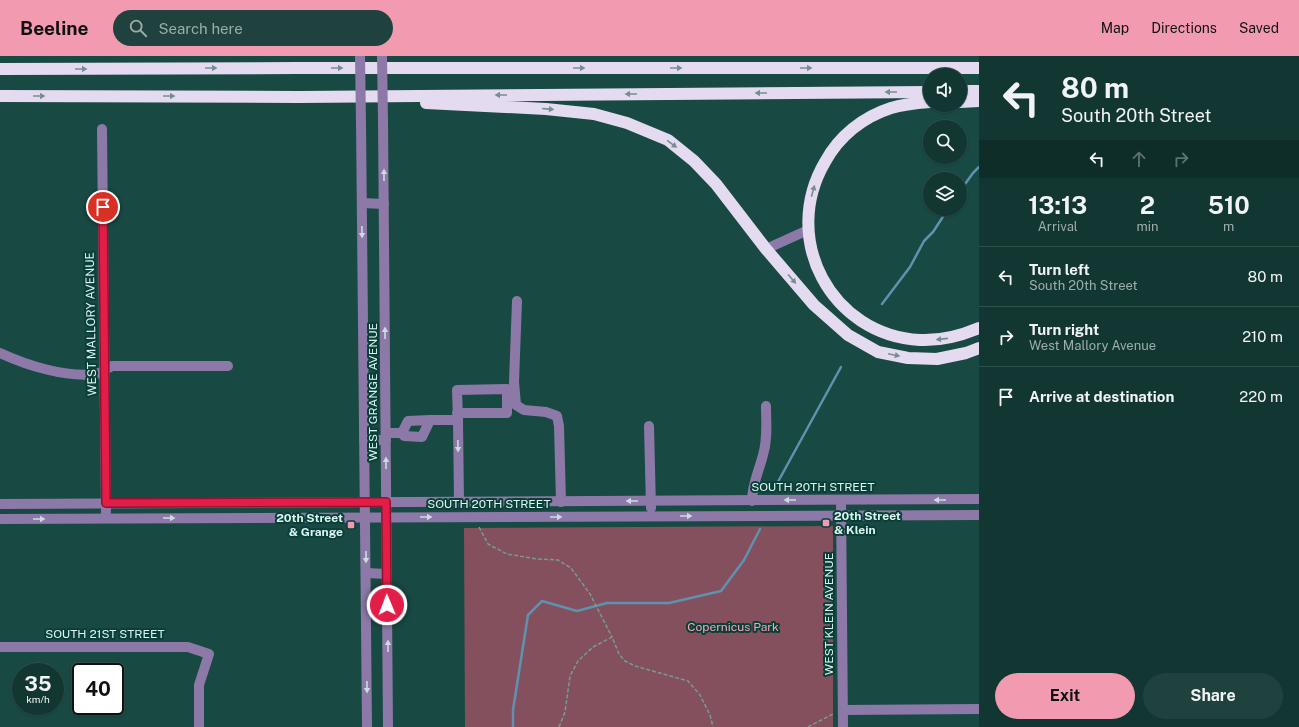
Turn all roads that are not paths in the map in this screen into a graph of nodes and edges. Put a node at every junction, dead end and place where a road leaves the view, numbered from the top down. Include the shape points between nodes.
1 (360, 56) edge
2 (382, 56) edge
3 (979, 68) edge
4 (0, 69) edge
5 (967, 91) edge
6 (979, 91) edge
7 (923, 92) edge
8 (0, 96) edge
9 (299, 96) junction
10 (979, 101) edge
11 (967, 102) edge
12 (923, 103) edge
13 (102, 129) dead end
14 (362, 203) junction
15 (384, 204) junction
16 (808, 230) junction
17 (766, 249) junction
18 (517, 301) dead end
19 (979, 328) edge
20 (979, 348) edge
21 (0, 353) edge
22 (228, 366) dead end
23 (105, 370) junction
24 (766, 406) dead end
25 (457, 417) junction
26 (430, 420) junction
27 (649, 426) dead end
28 (402, 433) junction
29 (386, 437) junction
30 (364, 440) junction
31 (650, 496) junction
32 (979, 499) edge
33 (841, 500) junction
34 (752, 501) junction
35 (365, 502) junction
36 (386, 502) junction
37 (463, 502) junction
38 (560, 502) junction
39 (106, 503) junction
40 (308, 503) junction
41 (0, 504) edge
42 (979, 514) edge
43 (841, 515) junction
44 (651, 516) junction
45 (387, 517) junction
46 (467, 517) junction
47 (106, 518) junction
48 (308, 518) junction
49 (365, 518) junction
50 (0, 519) edge
51 (366, 574) junction
52 (387, 574) junction
53 (0, 647) edge
54 (979, 709) edge
55 (843, 710) junction
56 (199, 727) edge
57 (367, 727) edge
58 (388, 727) edge
59 (843, 727) edge

1 - 14 street, WEST GRANGE AVENUE, bridge
15 -> 2 street, WEST GRANGE AVENUE, bridge
4 -> 3 highway
5 - 6 highway
7 -> 9 highway
8 -> 9 highway
9 -> 17 highway via 546,109 594,114 627,123 668,140 694,161 716,184
10 - 11 highway
16 -> 12 highway via 808,212 816,181 831,152 843,137 876,114 907,104
13 - 23 street, WEST MALLORY AVENUE
14 - 15 street
14 -> 30 street, WEST GRANGE AVENUE
29 -> 15 street, WEST GRANGE AVENUE
16 - 17 street
19 -> 16 highway via 951,338 920,340 893,335 869,326 840,302 826,284 818,271
17 -> 20 highway via 814,305 848,335 878,352 908,358 937,359
18 - 38 street via 514,382 516,405 524,410 546,412 556,416 559,426
21 - 23 street via 33,365 74,374 97,374
22 - 23 street via 112,366
23 - 39 street, WEST MALLORY AVENUE
24 - 34 street via 766,444 754,484
25 - 25 street via 457,390 507,389 507,413
25 - 26 street
25 -> 37 street
26 - 28 street via 408,421
26 - 28 street via 422,437 404,436
27 - 31 street
28 - 29 street
29 - 30 street
36 -> 29 street, WEST GRANGE AVENUE
30 - 35 street, WEST GRANGE AVENUE
31 - 34 street, SOUTH 20TH STREET
31 -> 38 street, SOUTH 20TH STREET
31 - 44 street
32 -> 33 street, SOUTH 20TH STREET
33 -> 34 street, SOUTH 20TH STREET
33 - 43 street, WEST KLEIN AVENUE
35 - 36 street, SOUTH 20TH STREET
35 - 40 street, SOUTH 20TH STREET
35 - 49 street, WEST GRANGE AVENUE
36 - 37 street, SOUTH 20TH STREET
36 - 45 street, WEST GRANGE AVENUE
37 - 38 street, SOUTH 20TH STREET
37 - 46 street
39 - 40 street, SOUTH 20TH STREET
39 - 41 street, SOUTH 20TH STREET
39 - 47 street, WEST MALLORY AVENUE
40 - 48 street
42 - 43 street, SOUTH 20TH STREET
44 -> 43 street, SOUTH 20TH STREET
43 - 55 street, WEST KLEIN AVENUE
46 -> 44 street, SOUTH 20TH STREET
45 -> 46 street, SOUTH 20TH STREET
45 - 49 street, SOUTH 20TH STREET
45 - 52 street, WEST GRANGE AVENUE
47 -> 48 street, SOUTH 20TH STREET
50 -> 47 street, SOUTH 20TH STREET
48 - 49 street, SOUTH 20TH STREET
49 -> 51 street, WEST GRANGE AVENUE
51 - 52 street
51 -> 57 street, WEST GRANGE AVENUE
58 -> 52 street, WEST GRANGE AVENUE
53 - 56 street, SOUTH 21ST STREET via 188,647 209,654 199,685
54 - 55 street
55 - 59 street, WEST KLEIN AVENUE

